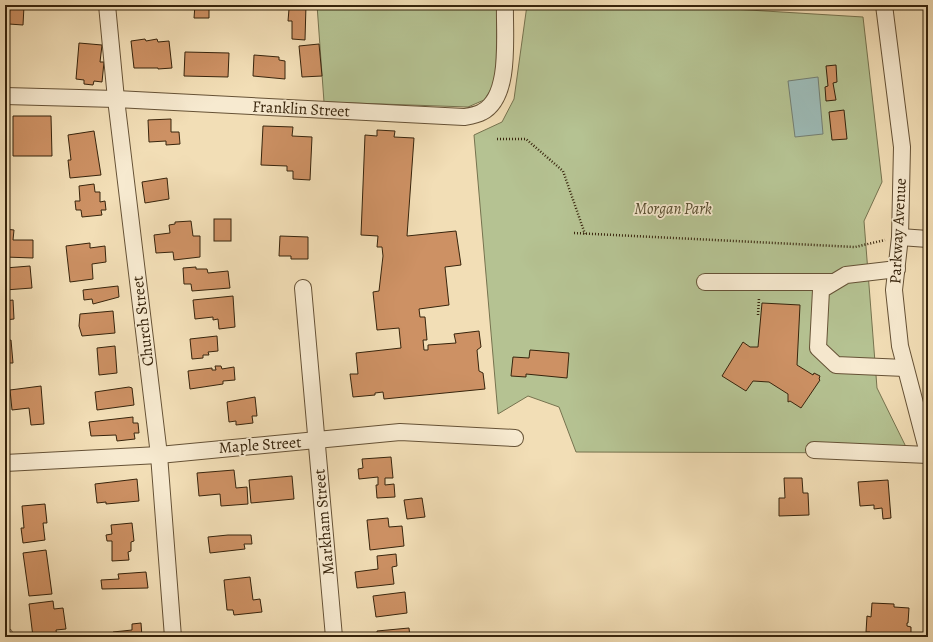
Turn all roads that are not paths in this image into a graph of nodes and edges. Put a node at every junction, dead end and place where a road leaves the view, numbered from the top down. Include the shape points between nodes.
1 (107, 5) edge
2 (505, 5) edge
3 (884, 5) edge
4 (5, 96) edge
5 (116, 99) junction
6 (900, 237) junction
7 (928, 239) edge
8 (897, 269) junction
9 (705, 282) dead end
10 (833, 282) junction
11 (303, 288) dead end
12 (905, 368) junction
13 (515, 438) dead end
14 (317, 441) junction
15 (814, 450) dead end
16 (928, 454) edge
17 (160, 455) junction
18 (5, 463) edge
19 (173, 637) edge
20 (334, 637) edge

1 - 5 street, Church Street
2 - 5 street, Franklin Street via 504,69 499,92 482,112 464,117
3 - 6 street, Parkway Avenue via 902,147
4 - 5 street, Franklin Street
5 - 17 street, Church Street
6 - 7 street
6 - 8 street, Parkway Avenue
8 - 10 street via 846,275
8 - 12 street, Parkway Avenue via 894,290
9 - 10 street
10 - 12 street via 821,290 818,348 836,365
11 - 14 street, Markham Street
12 - 16 street, Parkway Avenue
13 - 14 street, Maple Street via 400,432
14 - 17 street, Maple Street
14 - 20 street, Markham Street
15 - 16 street
17 - 18 street, Maple Street
17 - 19 street, Church Street

